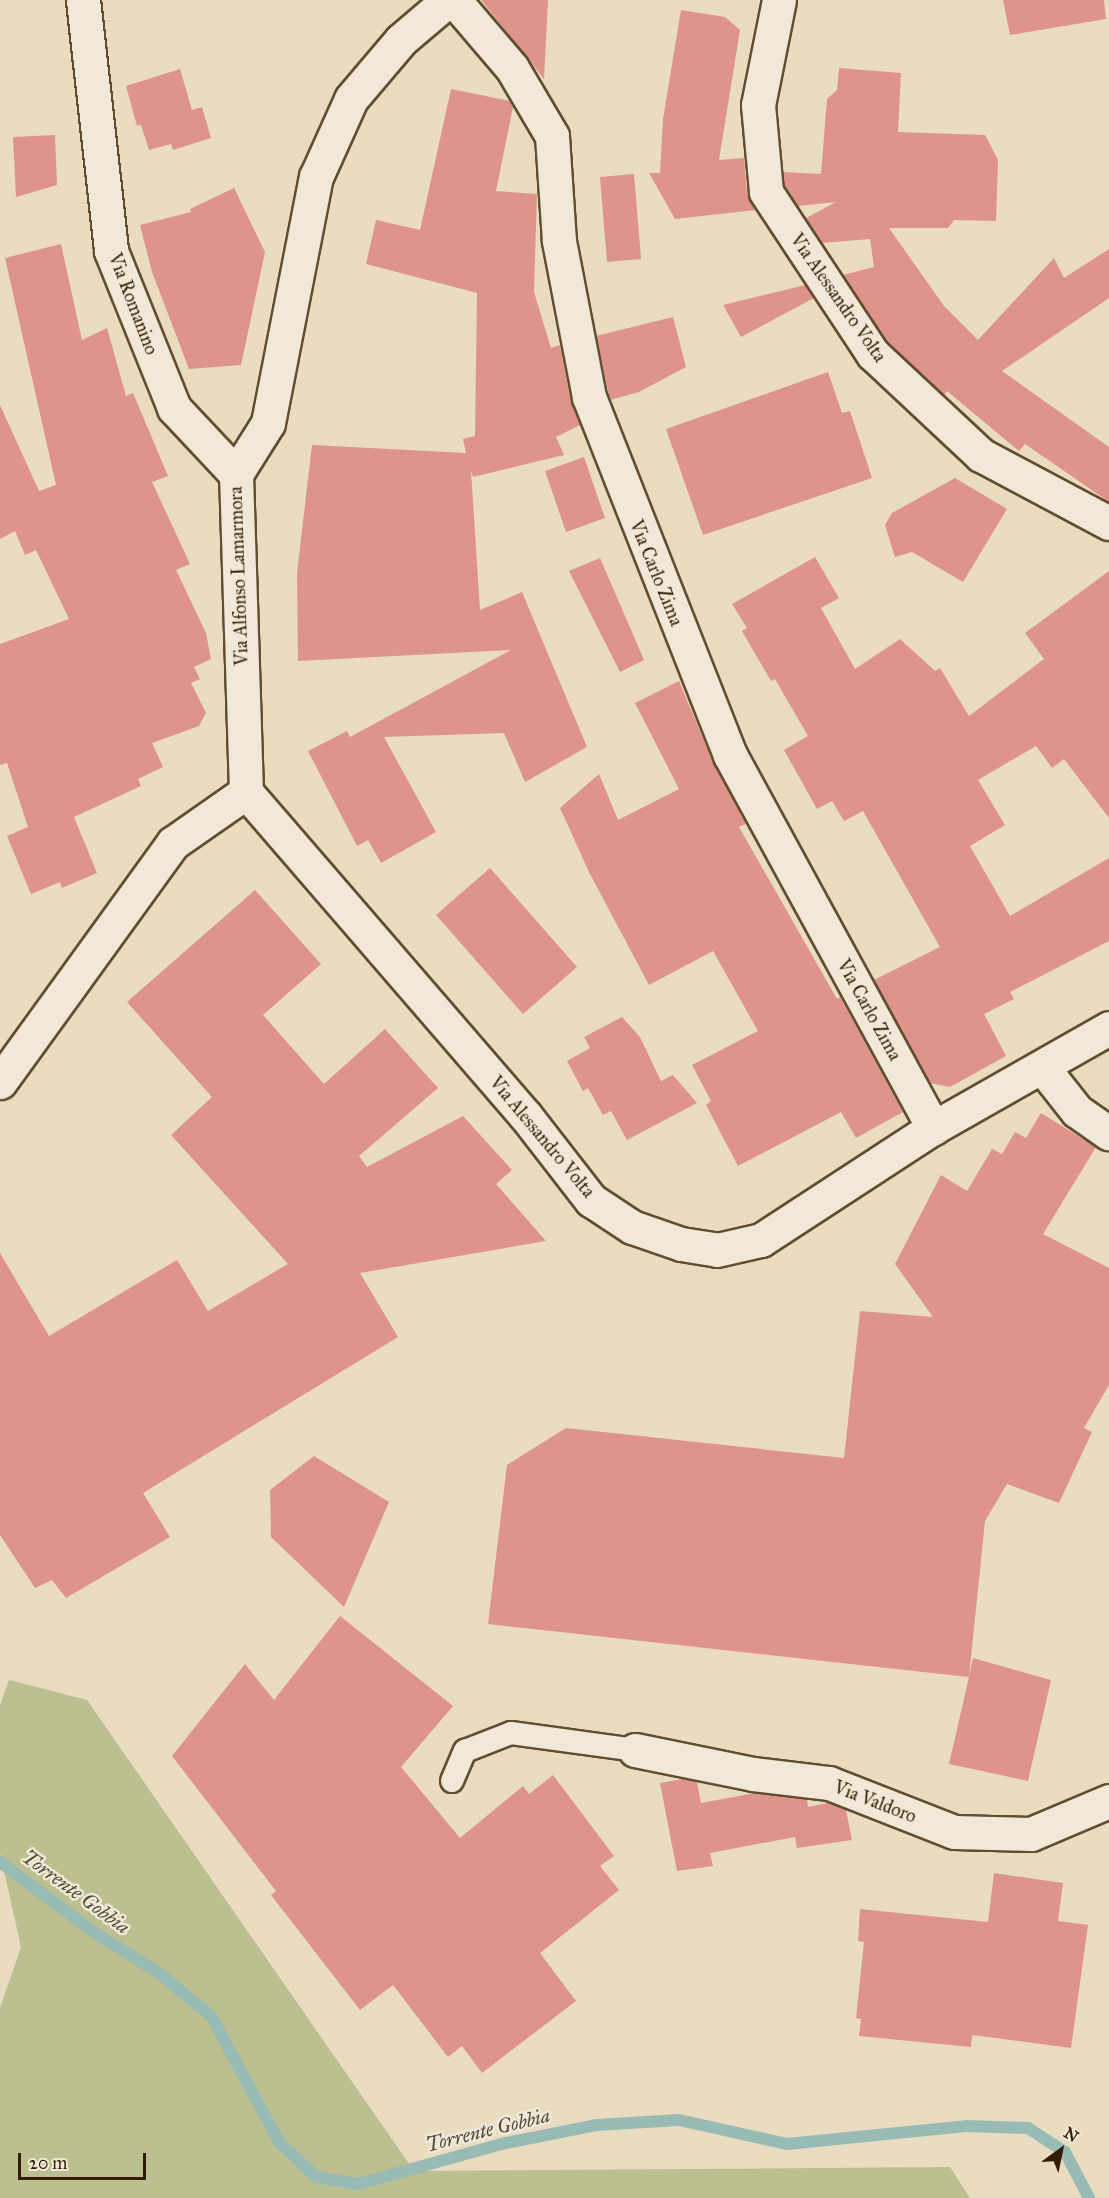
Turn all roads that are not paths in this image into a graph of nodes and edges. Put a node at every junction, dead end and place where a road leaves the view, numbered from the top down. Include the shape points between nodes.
1 (83, 0) edge
2 (448, 0) edge
3 (454, 0) edge
4 (779, 0) edge
5 (236, 474) junction
6 (1109, 523) edge
7 (246, 792) junction
8 (1109, 1028) edge
9 (1043, 1068) junction
10 (0, 1082) edge
11 (933, 1128) junction
12 (1109, 1133) edge
13 (635, 1750) joint
14 (452, 1781) dead end
15 (1109, 1801) edge

1 - 5 street, Via Romanino via 111,250 174,408
2 - 5 street, Via Alfonso Lamarmora via 401,40 351,99 320,167 268,423
3 - 11 street, Via Carlo Zima via 512,68 552,136 559,241 589,397 730,754
4 - 6 street, Via Alessandro Volta via 758,105 766,192 873,354 981,455
5 - 7 street, Via Alfonso Lamarmora
7 - 10 street via 173,843
7 - 11 street, Via Alessandro Volta via 525,1115 591,1200 632,1227 681,1245 717,1250 761,1240
8 - 9 street, Via Alessandro Volta
9 - 11 street, Via Alessandro Volta
9 - 12 street via 1077,1111
13 - 14 lane via 511,1733 465,1751
13 - 15 street, Via Valdoro via 753,1774 829,1783 954,1832 1031,1834

